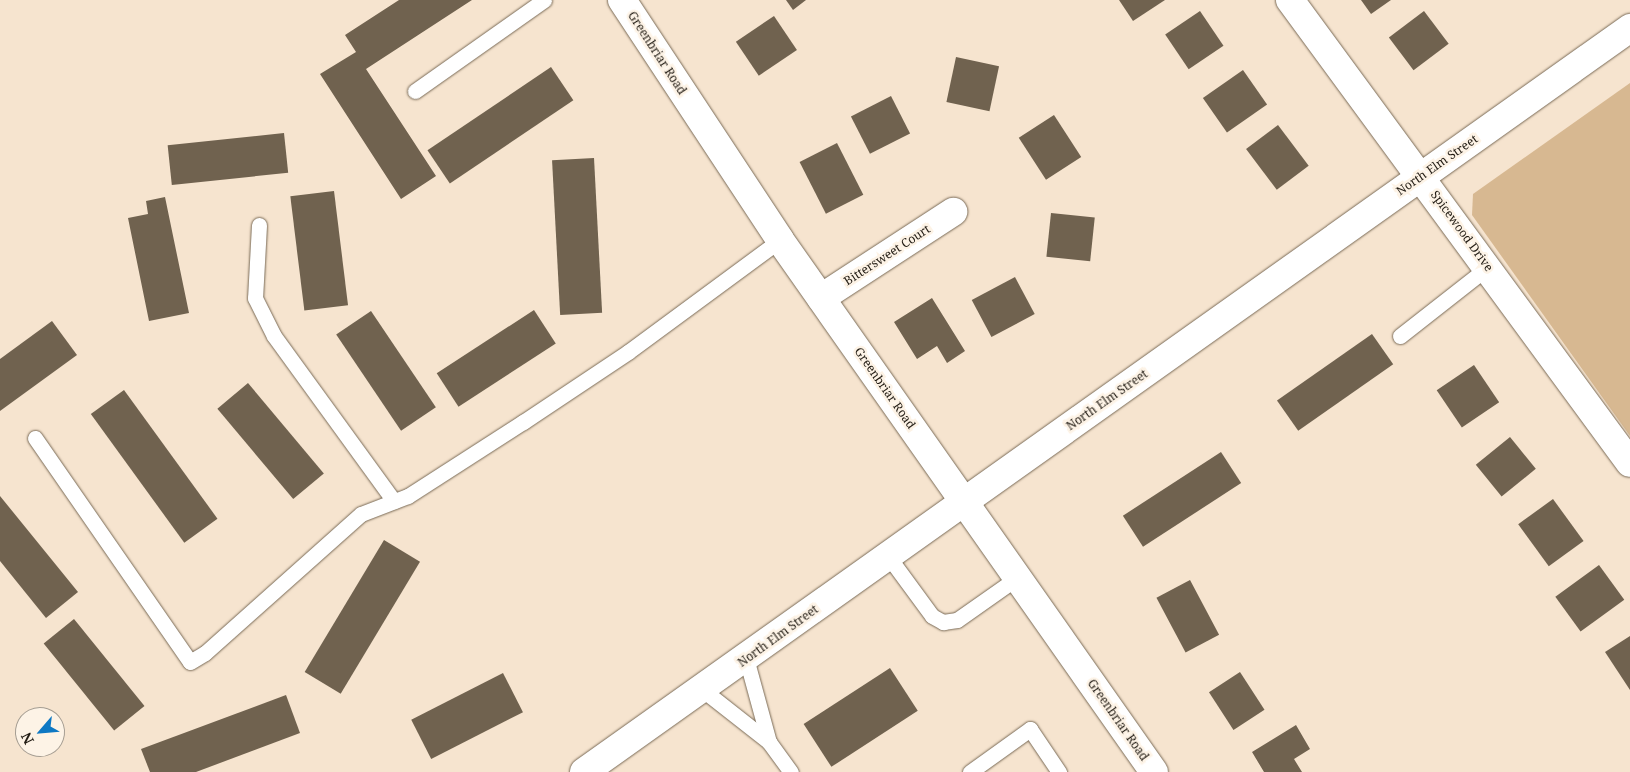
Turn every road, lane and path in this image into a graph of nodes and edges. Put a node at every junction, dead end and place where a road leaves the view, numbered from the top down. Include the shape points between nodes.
1 (544, 0) edge
2 (622, 0) edge
3 (1290, 0) edge
4 (1630, 28) edge
5 (415, 91) dead end
6 (1422, 176) junction
7 (953, 212) dead end
8 (259, 225) dead end
9 (780, 240) junction
10 (1488, 267) junction
11 (820, 298) junction
12 (1400, 336) dead end
13 (35, 438) dead end
14 (1630, 463) edge
15 (965, 501) junction
16 (394, 502) junction
17 (888, 556) junction
18 (1018, 577) junction
19 (746, 658) junction
20 (702, 690) junction
21 (769, 742) junction
22 (973, 771) edge
23 (584, 772) edge
24 (791, 772) edge
25 (1059, 772) edge
26 (1154, 772) edge

1 - 5 lane
2 - 9 street, Greenbriar Road
3 - 6 street, Spicewood Drive
4 - 6 street, North Elm Street
6 - 10 street, Spicewood Drive
6 - 15 street, North Elm Street
7 - 11 street, Bittersweet Court
8 - 16 lane via 255,298 274,336
9 - 11 street, Greenbriar Road
9 - 16 lane via 628,352 416,491
10 - 12 lane
10 - 14 street, Spicewood Drive
11 - 15 street, Greenbriar Road
13 - 16 lane via 190,662 205,653 361,514
15 - 17 street, North Elm Street
15 - 18 street, Greenbriar Road
17 - 18 lane via 932,616 943,622 957,620
17 - 19 street, North Elm Street
18 - 26 street, Greenbriar Road
19 - 20 street, North Elm Street
19 - 21 lane
20 - 21 lane
20 - 23 street, North Elm Street
21 - 24 lane
22 - 25 lane via 1030,729

